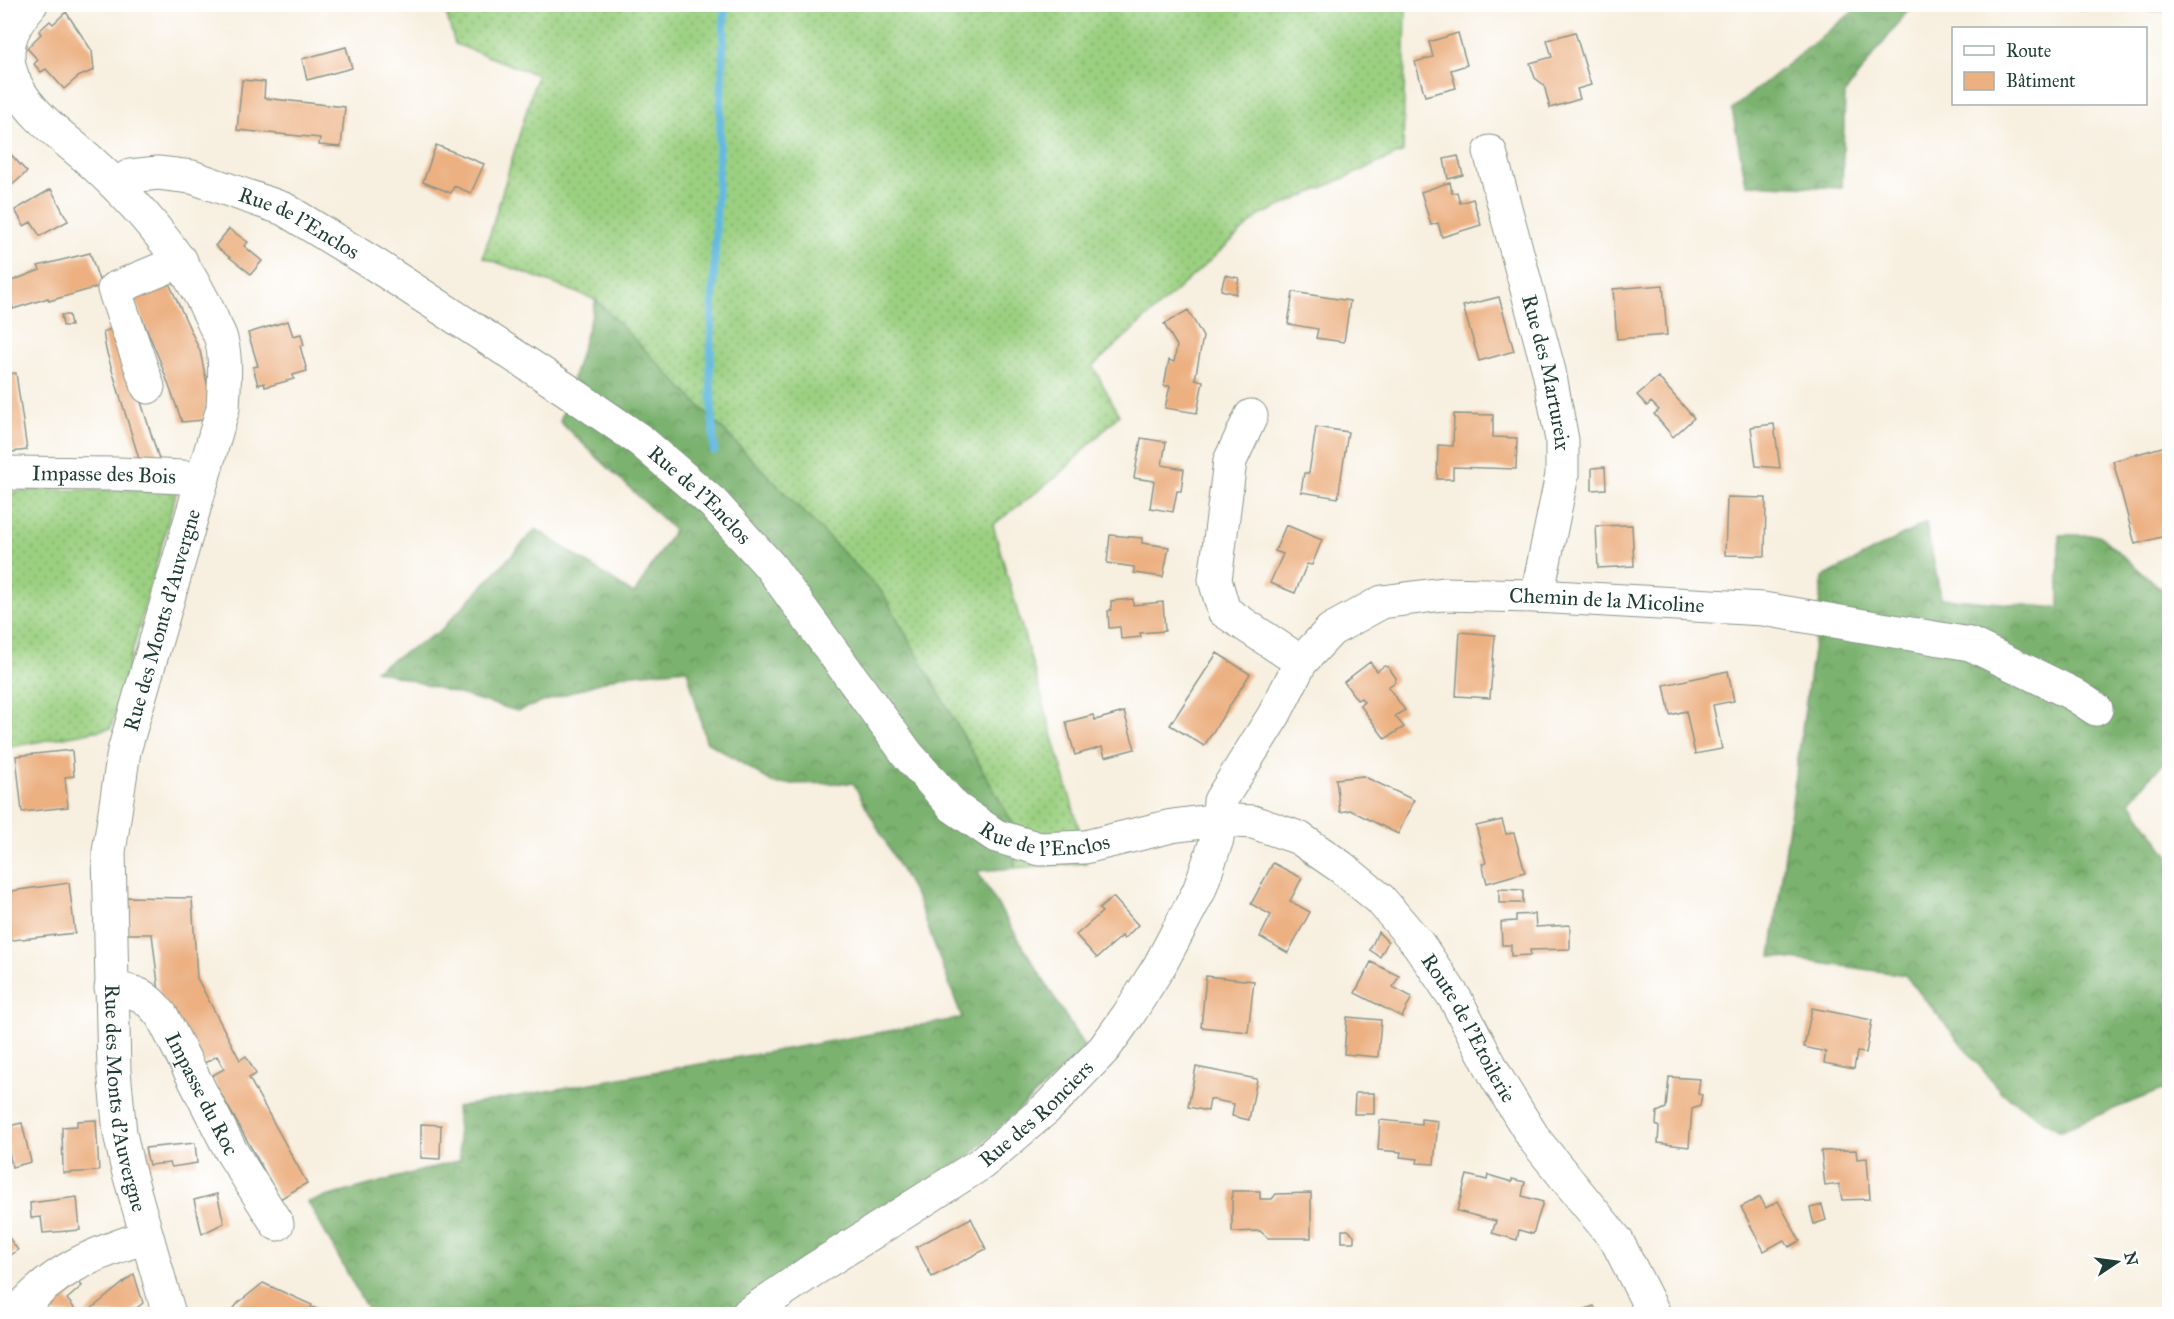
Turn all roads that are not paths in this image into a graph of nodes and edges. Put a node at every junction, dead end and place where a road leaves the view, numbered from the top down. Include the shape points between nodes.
1 (31, 4) edge
2 (6, 56) edge
3 (17, 111) edge
4 (1491, 152) dead end
5 (116, 185) junction
6 (181, 261) junction
7 (148, 387) dead end
8 (1251, 416) dead end
9 (4, 473) edge
10 (203, 478) junction
11 (1537, 596) junction
12 (1301, 662) junction
13 (2096, 709) dead end
14 (1218, 820) junction
15 (111, 988) junction
16 (277, 1224) dead end
17 (146, 1237) junction
18 (16, 1314) edge
19 (169, 1314) edge
20 (748, 1314) edge
21 (1654, 1314) edge

1 - 2 street, Rue des Monts d'Auvergne via 10,34
2 - 3 street, Rue des Monts d'Auvergne via 16,86
3 - 5 street, Rue des Monts d'Auvergne
4 - 11 street, Rue des Martureix via 1549,371 1562,440 1562,474
5 - 6 street, Rue des Monts d'Auvergne
5 - 14 street, Rue de l'Enclos via 130,176 158,173 192,177 284,209 641,441 728,519 770,566 908,756 954,807 996,836 1040,849 1085,847 1172,826
6 - 7 street via 114,289
6 - 10 street, Rue des Monts d'Auvergne via 200,291 221,340 225,370 223,408
8 - 12 street via 1230,460 1215,580 1224,611
9 - 10 street, Impasse des Bois
10 - 15 street, Rue des Monts d'Auvergne via 124,751 109,852
11 - 12 street, Chemin de la Micoline via 1443,594 1382,602 1331,630
11 - 13 street, Chemin de la Micoline via 1763,609 1970,644
12 - 14 street, Chemin de la Micoline via 1274,715 1221,801
14 - 20 street, Rue des Ronciers via 1217,839 1199,891 1160,965 1096,1057 1048,1107 982,1162
14 - 21 street, Route de l'Etoilerie via 1254,822 1299,838 1380,899 1419,945 1456,1000 1534,1140 1617,1241
15 - 16 street, Impasse du Roc via 138,993 150,1000 162,1016 231,1151
15 - 17 street, Rue des Monts d'Auvergne via 120,1133
17 - 18 street via 116,1246 58,1274
17 - 19 street, Rue des Monts d'Auvergne

